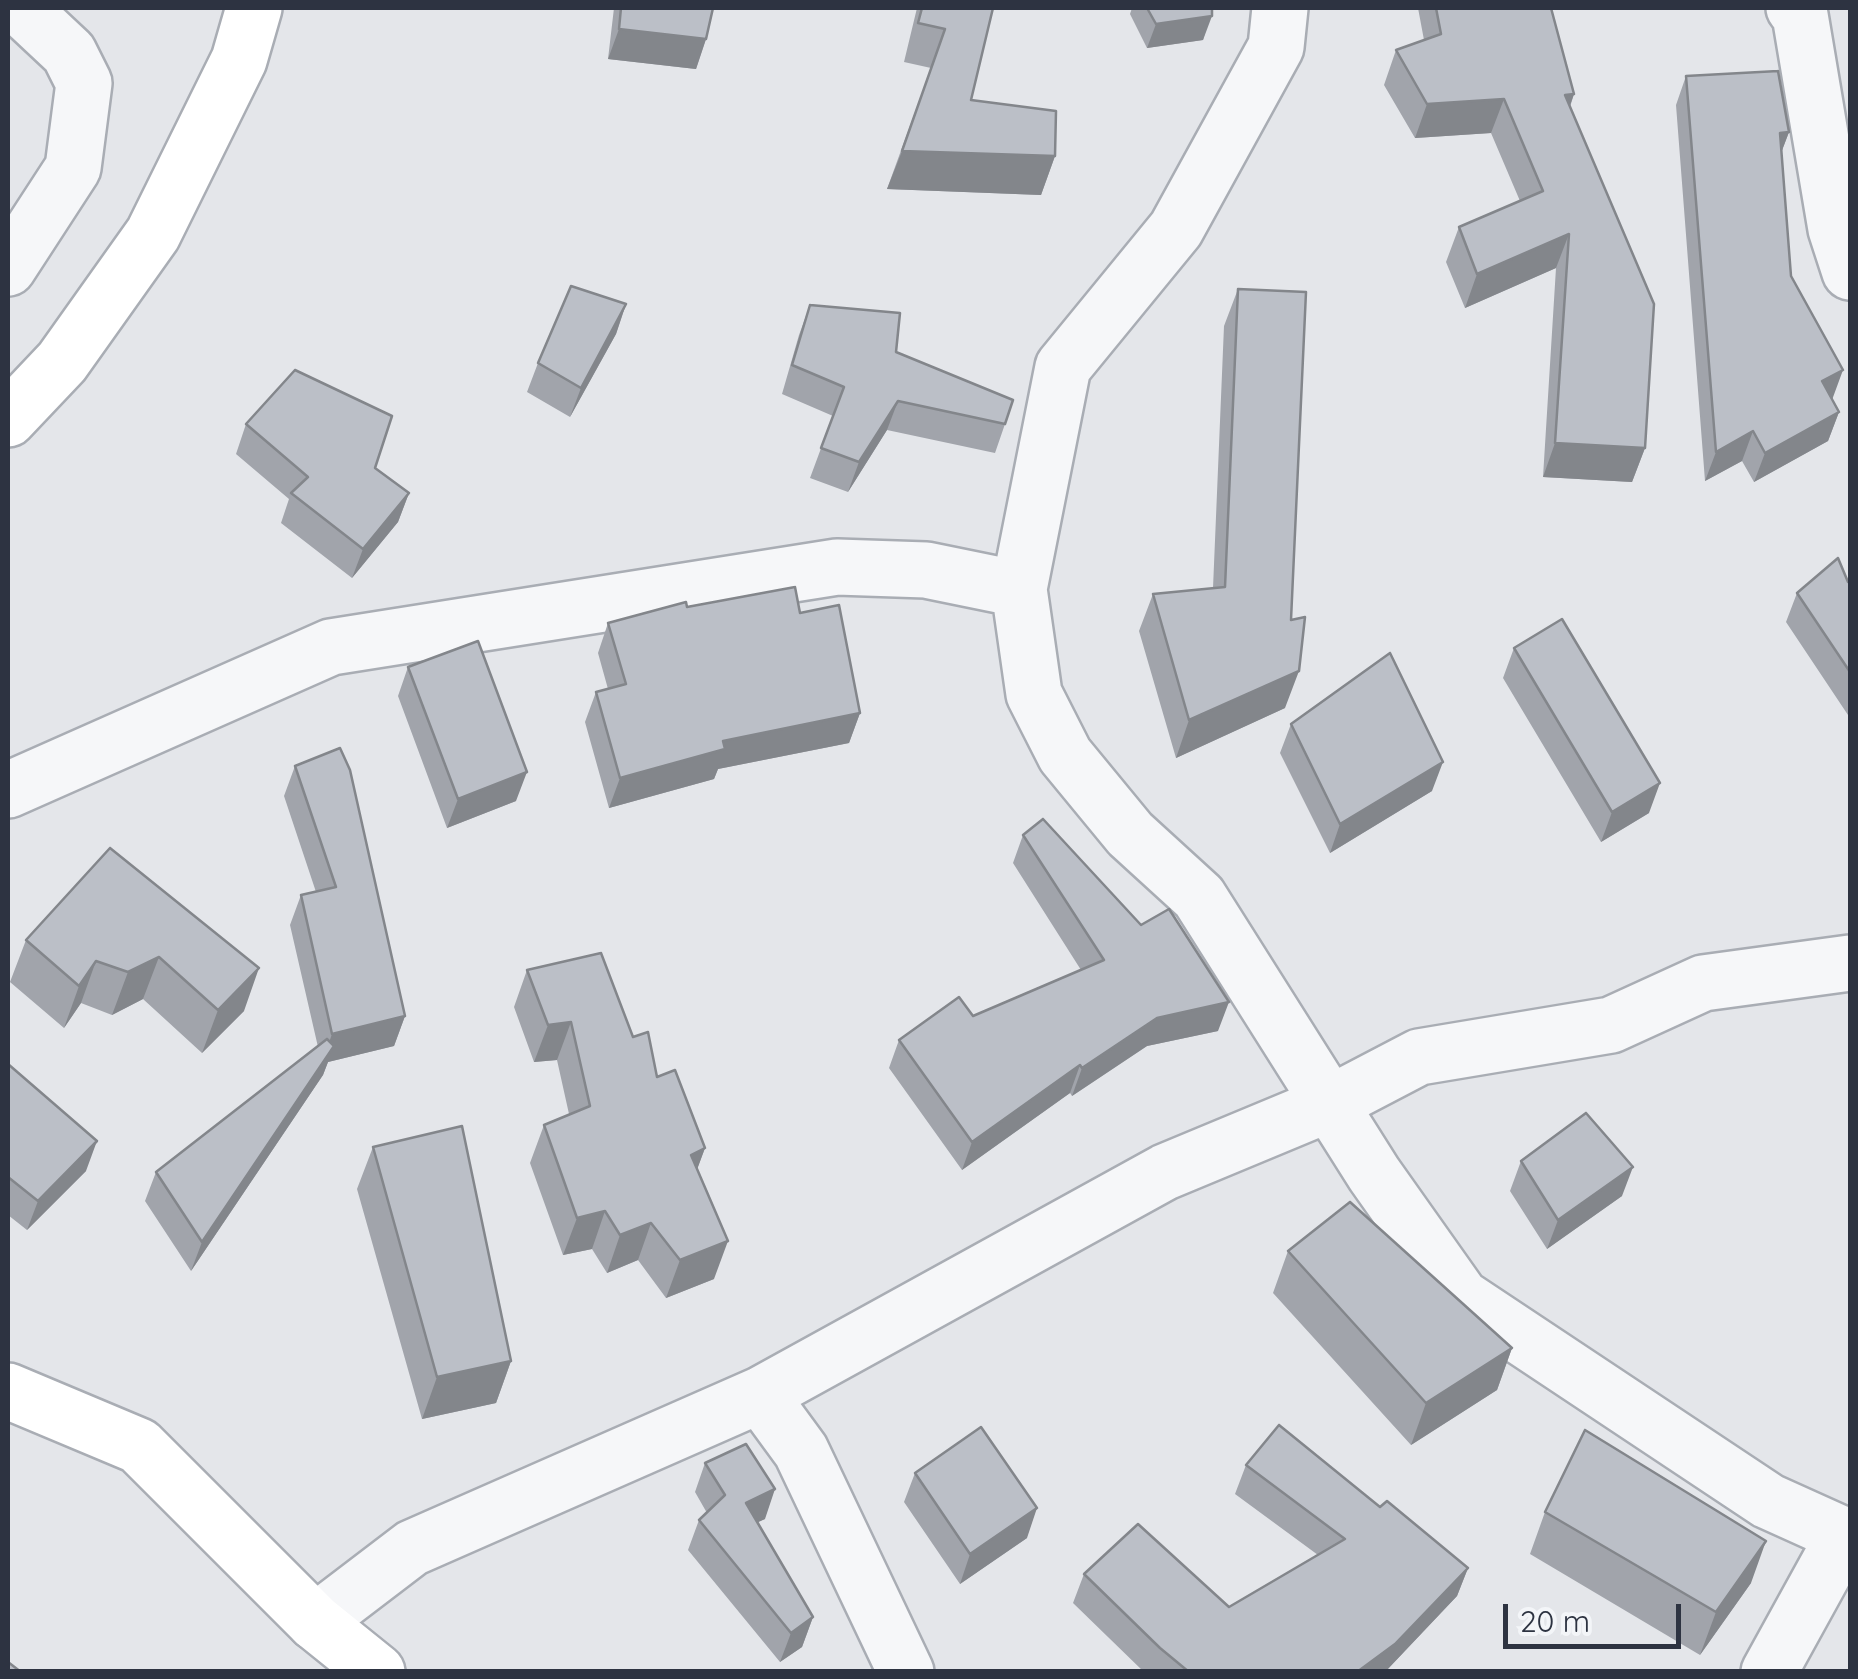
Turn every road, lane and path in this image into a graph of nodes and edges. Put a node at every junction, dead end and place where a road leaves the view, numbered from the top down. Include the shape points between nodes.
1 (254, 8) edge
2 (1280, 8) edge
3 (1794, 8) edge
4 (22, 9) edge
5 (8, 268) edge
6 (1850, 272) edge
7 (8, 419) edge
8 (1019, 589) junction
9 (8, 790) edge
10 (1850, 964) edge
11 (1330, 1103) junction
12 (8, 1392) edge
13 (760, 1396) junction
14 (1848, 1536) edge
15 (315, 1622) junction
16 (377, 1672) edge
17 (906, 1672) edge
18 (1769, 1672) edge

1 - 7 main road via 238,60 154,234 62,362
2 - 8 street via 1276,47 1176,229 1064,367
3 - 6 street
4 - 5 street via 69,53 84,82 73,168
8 - 9 street via 926,570 837,567 331,647
8 - 11 street via 1034,694 1065,755 1130,834 1199,897
10 - 11 street via 1702,983 1611,1025 1419,1057
11 - 13 street via 1165,1172
11 - 14 street via 1461,1297 1768,1501
12 - 15 main road via 139,1446
13 - 15 street via 412,1548
13 - 17 street via 801,1451
14 - 18 street
15 - 16 main road

